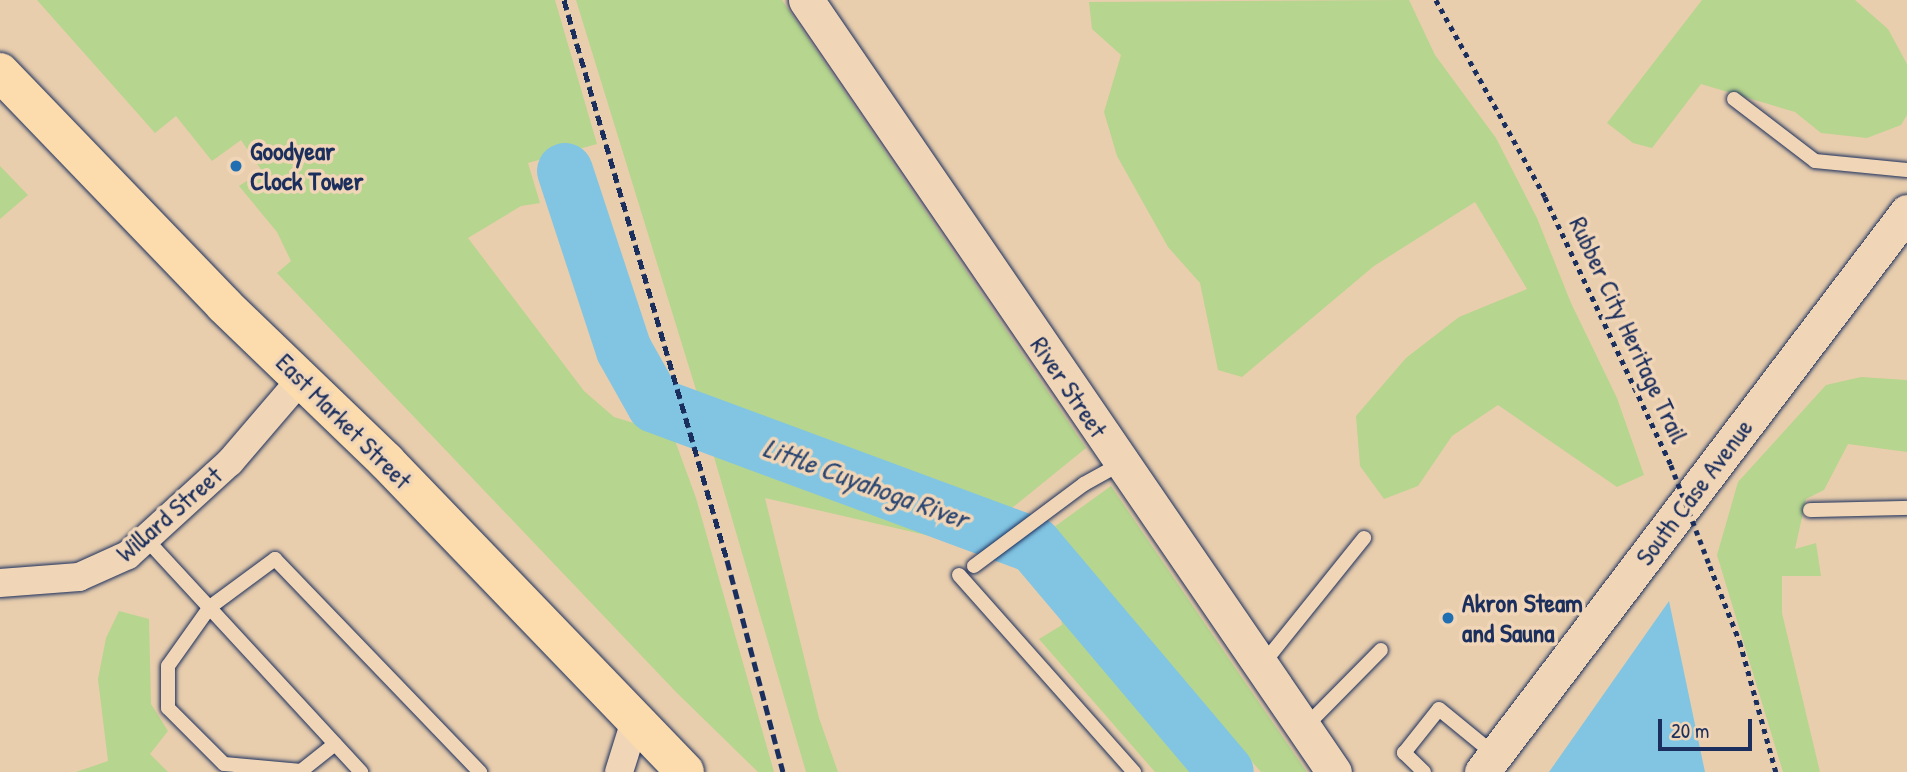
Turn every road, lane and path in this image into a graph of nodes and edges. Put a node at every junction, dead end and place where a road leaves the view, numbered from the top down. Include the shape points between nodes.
1 (806, 0) edge
2 (1436, 0) edge
3 (0, 72) edge
4 (1734, 99) dead end
5 (1907, 170) edge
6 (1907, 212) edge
7 (302, 378) junction
8 (1122, 463) junction
9 (1907, 508) edge
10 (1810, 510) dead end
11 (1364, 538) dead end
12 (147, 540) junction
13 (975, 566) dead end
14 (959, 575) dead end
15 (0, 583) edge
16 (210, 607) junction
17 (1381, 650) dead end
18 (1261, 666) junction
19 (635, 721) junction
20 (1304, 728) junction
21 (335, 744) junction
22 (1489, 763) edge
23 (362, 772) edge
24 (480, 772) edge
25 (619, 772) edge
26 (685, 772) edge
27 (1134, 772) edge
28 (1335, 772) edge
29 (1424, 772) edge
30 (1776, 772) edge

1 - 8 street, River Street
2 - 30 path, Rubber City Heritage Trail, bridge via 1545,197 1671,464 1740,642
3 - 7 main road, East Market Street
4 - 5 lane via 1815,161
6 - 22 street, South Case Avenue
7 - 12 street, Willard Street via 230,462
7 - 19 main road, East Market Street
8 - 13 lane via 1084,484
8 - 18 street, River Street
9 - 10 lane
11 - 18 lane
12 - 15 street, Willard Street via 116,562 79,577
12 - 16 lane
14 - 27 lane
16 - 21 lane
16 - 21 lane via 169,666 168,708 224,764 301,771
16 - 24 lane via 275,559
17 - 20 lane
18 - 20 street, River Street
19 - 25 street
19 - 26 main road, East Market Street
20 - 28 street, River Street
21 - 23 lane
22 - 29 lane via 1439,709 1404,753

